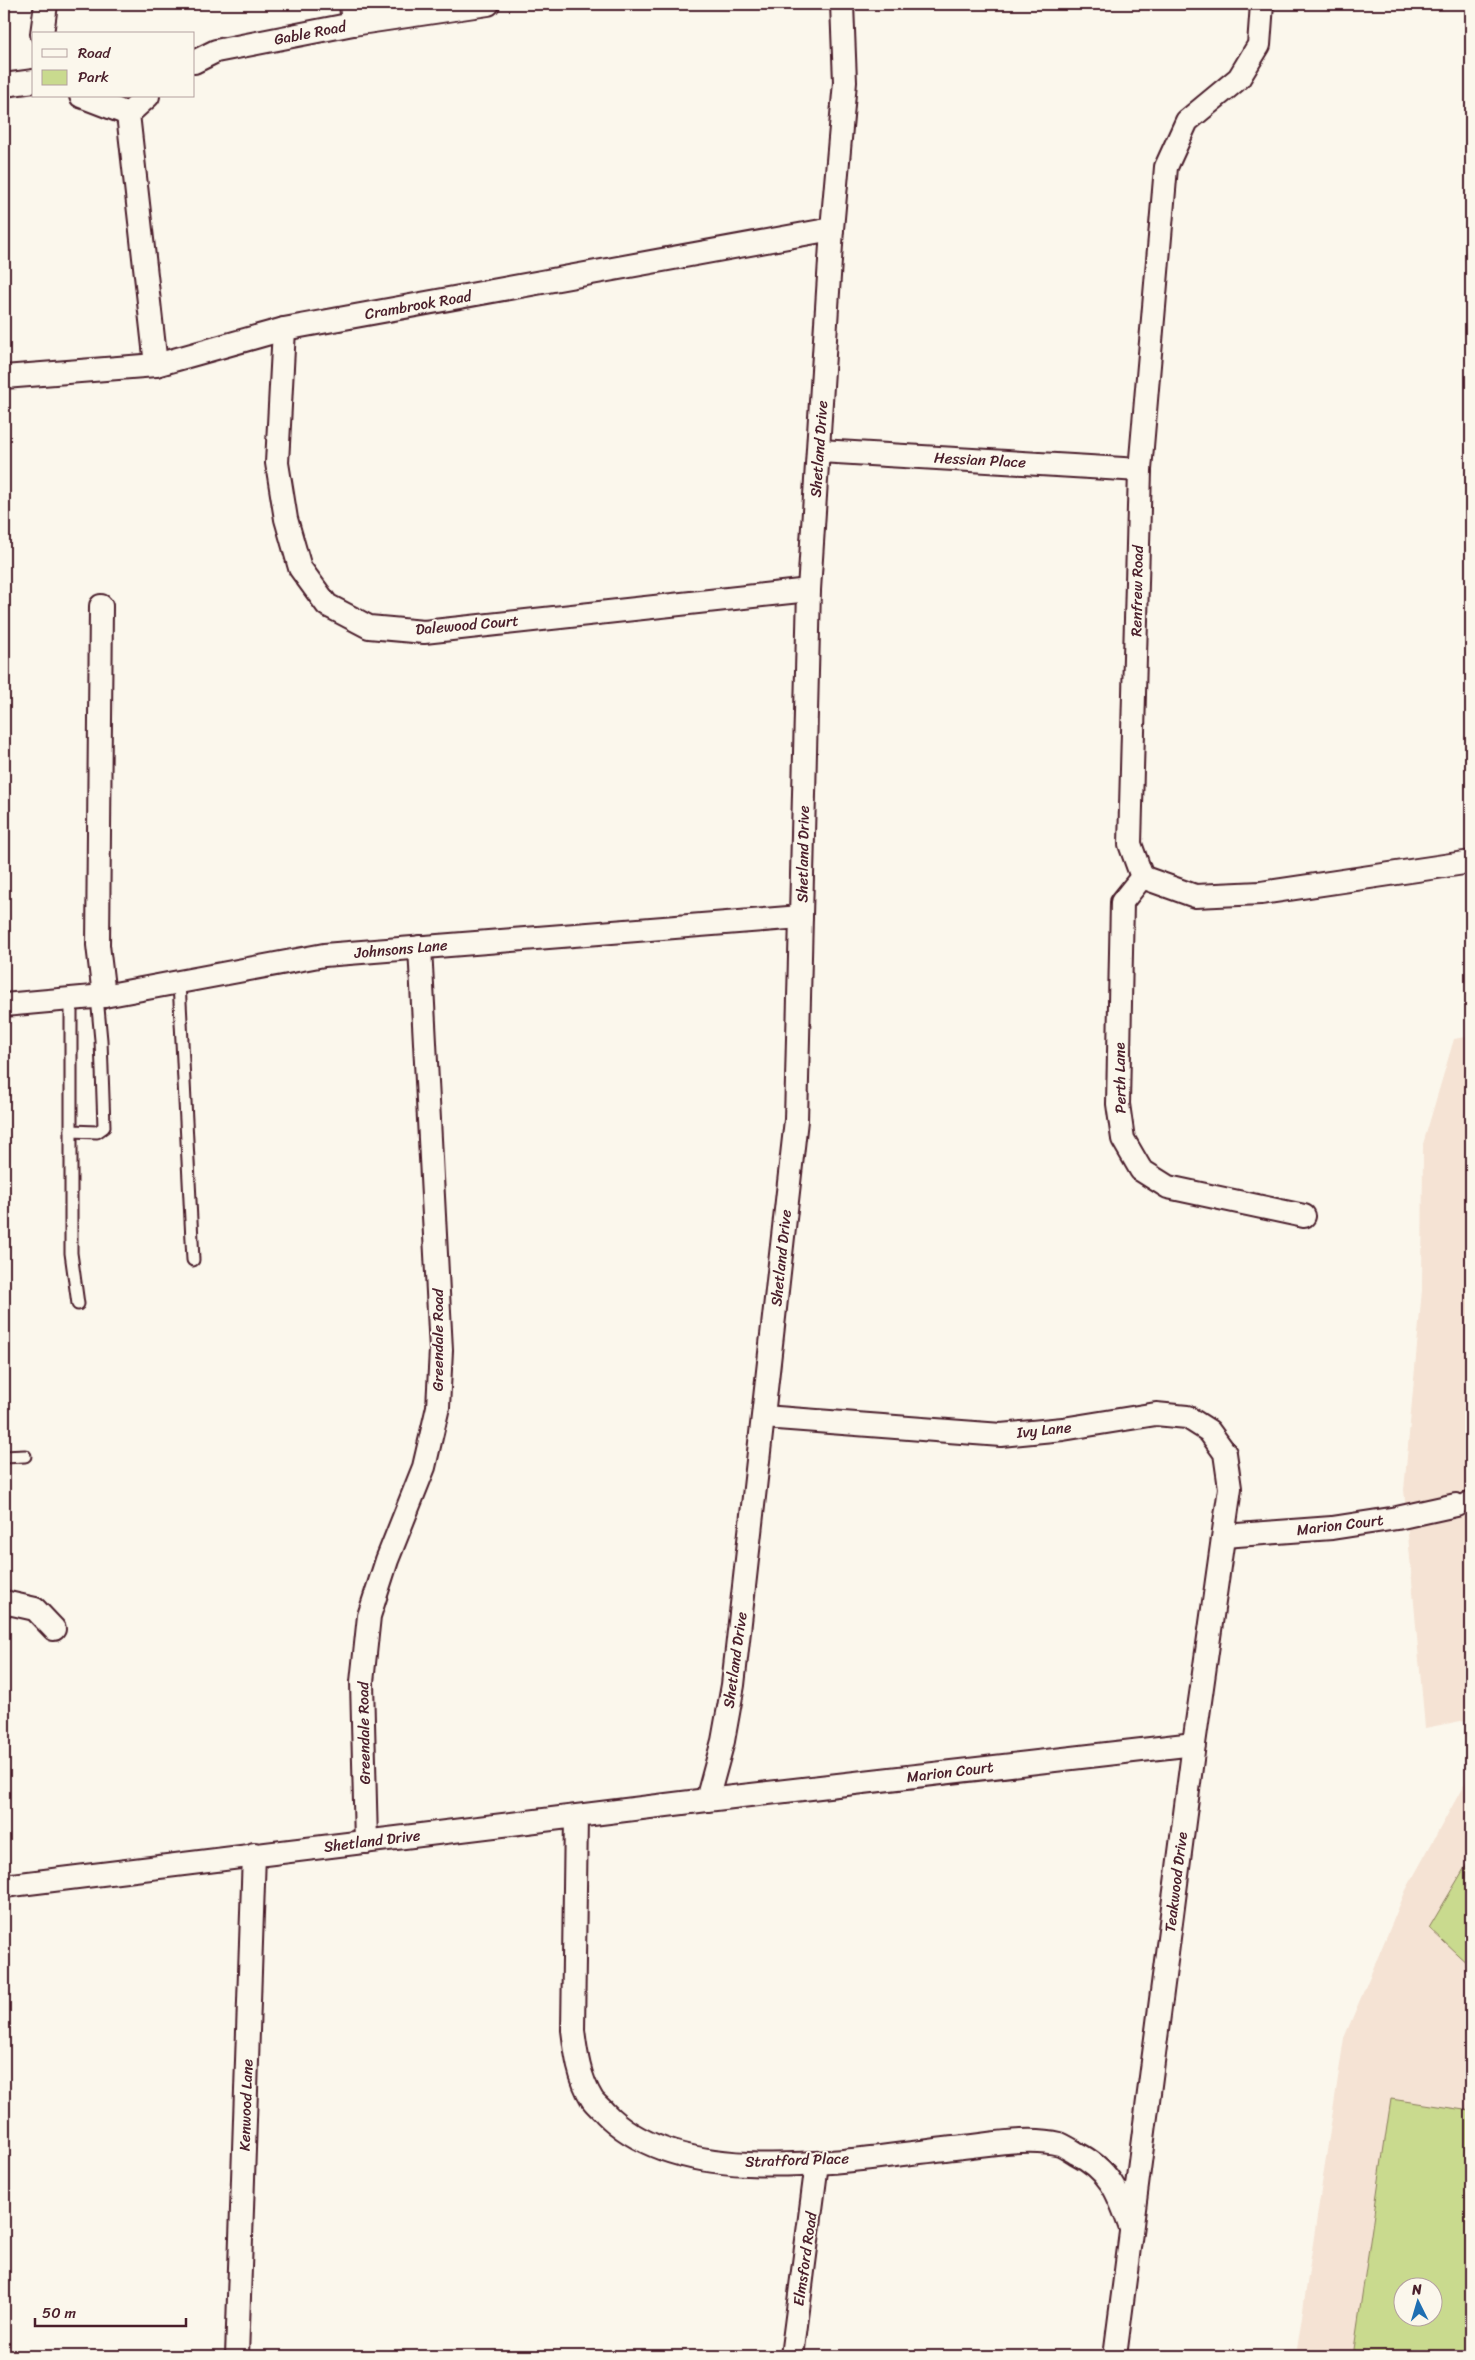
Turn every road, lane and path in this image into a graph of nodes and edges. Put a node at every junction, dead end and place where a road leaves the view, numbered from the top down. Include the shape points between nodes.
1 (46, 4) edge
2 (488, 4) edge
3 (842, 4) edge
4 (1262, 4) edge
5 (352, 14) edge
6 (42, 32) edge
7 (195, 62) edge
8 (32, 81) edge
9 (4, 85) edge
10 (86, 98) edge
11 (146, 98) edge
12 (128, 114) junction
13 (832, 229) junction
14 (284, 329) junction
15 (156, 365) junction
16 (4, 377) edge
17 (820, 451) junction
18 (1140, 470) junction
19 (809, 590) junction
20 (101, 606) dead end
21 (1471, 862) edge
22 (1142, 877) junction
23 (801, 916) junction
24 (420, 947) junction
25 (179, 982) junction
26 (101, 997) junction
27 (71, 1000) junction
28 (4, 1005) edge
29 (71, 1132) junction
30 (1304, 1216) dead end
31 (193, 1260) dead end
32 (78, 1304) dead end
33 (764, 1417) junction
34 (25, 1456) dead end
35 (4, 1457) edge
36 (1464, 1500) edge
37 (1224, 1536) junction
38 (4, 1602) edge
39 (54, 1629) dead end
40 (1194, 1744) junction
41 (707, 1800) junction
42 (576, 1817) junction
43 (366, 1842) junction
44 (254, 1854) junction
45 (4, 1886) edge
46 (818, 2163) junction
47 (1132, 2229) junction
48 (237, 2356) edge
49 (792, 2356) edge
50 (1115, 2356) edge

1 - 6 street
2 - 5 street, Gable Road
3 - 13 street, Shetland Drive via 845,82
4 - 18 street, Renfrew Road via 1259,45 1239,78 1187,120 1166,168
5 - 7 street, Gable Road via 216,51
8 - 9 street
10 - 12 street
11 - 12 street
12 - 15 street
13 - 14 street, Crambrook Road
13 - 17 street, Shetland Drive
14 - 15 street, Crambrook Road
14 - 19 street, Dalewood Court via 277,463 290,535 300,568 327,605 369,627 424,632
15 - 16 street, Crambrook Road
17 - 18 street, Hessian Place
17 - 19 street, Shetland Drive
18 - 22 street, Renfrew Road via 1130,844
19 - 23 street, Shetland Drive
20 - 26 street via 98,945
21 - 22 street via 1261,893 1204,896 1195,896
22 - 30 street, Perth Lane via 1122,902 1118,1104 1123,1139 1141,1170 1168,1188
23 - 24 street, Johnsons Lane
23 - 33 street, Shetland Drive via 796,1120
24 - 25 street, Johnsons Lane via 324,955
24 - 43 street, Greendale Road via 440,1340 438,1398 424,1467 368,1616 362,1682
25 - 26 street, Johnsons Lane
25 - 31 lane
26 - 27 street, Johnsons Lane
26 - 29 lane via 104,1127 96,1132
27 - 28 street, Johnsons Lane
27 - 29 lane
29 - 32 lane via 71,1252
33 - 37 street, Ivy Lane via 1001,1435 1156,1414 1187,1417 1209,1431 1225,1453 1230,1488
33 - 41 street, Shetland Drive via 733,1685 723,1741
34 - 35 lane
36 - 37 street, Marion Court via 1397,1518 1332,1528
37 - 40 street, Teakwood Drive
38 - 39 street via 35,1608
40 - 41 street, Marion Court
40 - 47 street, Teakwood Drive
41 - 42 street, Shetland Drive
42 - 43 street, Shetland Drive
42 - 46 street, Stratford Place via 573,2030 577,2065 592,2099 618,2126 658,2148 707,2160 758,2164
43 - 44 street, Shetland Drive
44 - 45 street, Shetland Drive
44 - 48 street, Kenwood Lane
46 - 47 street, Stratford Place via 1019,2141 1060,2144 1094,2162 1117,2191
46 - 49 street, Elmsford Road
47 - 50 street, Stratford Place

